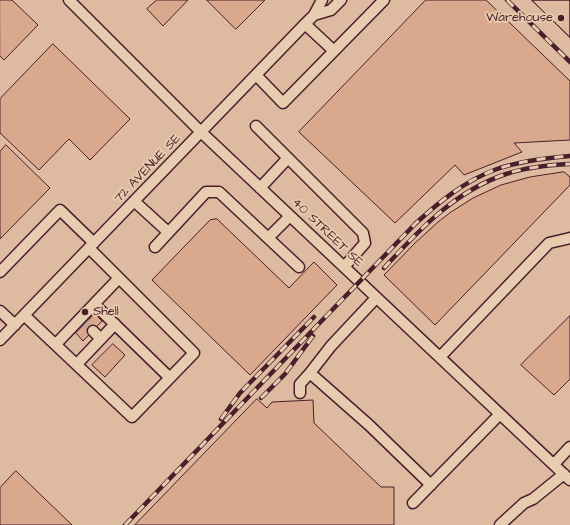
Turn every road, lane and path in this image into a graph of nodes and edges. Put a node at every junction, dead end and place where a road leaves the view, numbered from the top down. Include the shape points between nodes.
1 (69, 0) edge
2 (322, 0) edge
3 (341, 0) edge
4 (384, 0) edge
5 (314, 15) junction
6 (305, 24) junction
7 (334, 50) junction
8 (256, 75) junction
9 (256, 126) dead end
10 (201, 132) junction
11 (288, 158) junction
12 (260, 188) junction
13 (134, 201) junction
14 (290, 216) junction
15 (168, 232) junction
16 (268, 238) junction
17 (570, 238) edge
18 (91, 246) junction
19 (155, 247) dead end
20 (299, 267) dead end
21 (344, 267) junction
22 (0, 272) edge
23 (118, 278) junction
24 (376, 298) junction
25 (94, 304) junction
26 (0, 311) edge
27 (24, 315) junction
28 (115, 324) junction
29 (14, 325) junction
30 (93, 331) tunnel mouth
31 (101, 339) junction
32 (0, 340) edge
33 (56, 344) junction
34 (440, 358) junction
35 (77, 364) junction
36 (310, 373) junction
37 (170, 378) junction
38 (300, 393) dead end
39 (500, 414) junction
40 (570, 447) edge
41 (554, 464) junction
42 (567, 477) edge
43 (431, 485) junction
44 (413, 503) dead end
45 (500, 525) edge

1 - 10 street, 40 STREET SE
2 - 5 street, 72 AVENUE SE
3 - 5 street, 72 AVENUE SE via 331,10
4 - 7 street
5 - 6 street, 72 AVENUE SE
6 - 7 street
6 - 8 street, 72 AVENUE SE
7 - 8 street via 283,103
8 - 10 street, 72 AVENUE SE
9 - 11 street
10 - 12 street, 40 STREET SE
10 - 13 street, 72 AVENUE SE
11 - 12 street
11 - 21 street via 363,233 366,243
12 - 14 street, 40 STREET SE
13 - 15 street
13 - 18 street, 72 AVENUE SE
14 - 16 street
14 - 21 street, 40 STREET SE
15 - 16 street via 206,192 219,192
15 - 19 street
16 - 20 street
17 - 34 street via 549,243
18 - 22 street via 60,210
18 - 23 street
18 - 27 street, 72 AVENUE SE
21 - 24 street, 40 STREET SE
23 - 25 street
23 - 37 street via 194,352
24 - 34 street, 40 STREET SE
24 - 36 street via 330,346
25 - 28 street
25 - 33 street via 82,321
26 - 29 street
27 - 29 street, 72 AVENUE SE
27 - 33 street
28 - 31 street
28 - 37 street
29 - 32 street, 72 AVENUE SE
30 - 31 street
31 - 35 street
33 - 35 street
34 - 39 street, 40 STREET SE
35 - 37 street via 132,417
36 - 38 street via 300,384
36 - 43 street
39 - 41 street, 40 STREET SE
39 - 43 street
40 - 41 street
41 - 42 street, 40 STREET SE
42 - 45 street via 524,503
43 - 44 street

